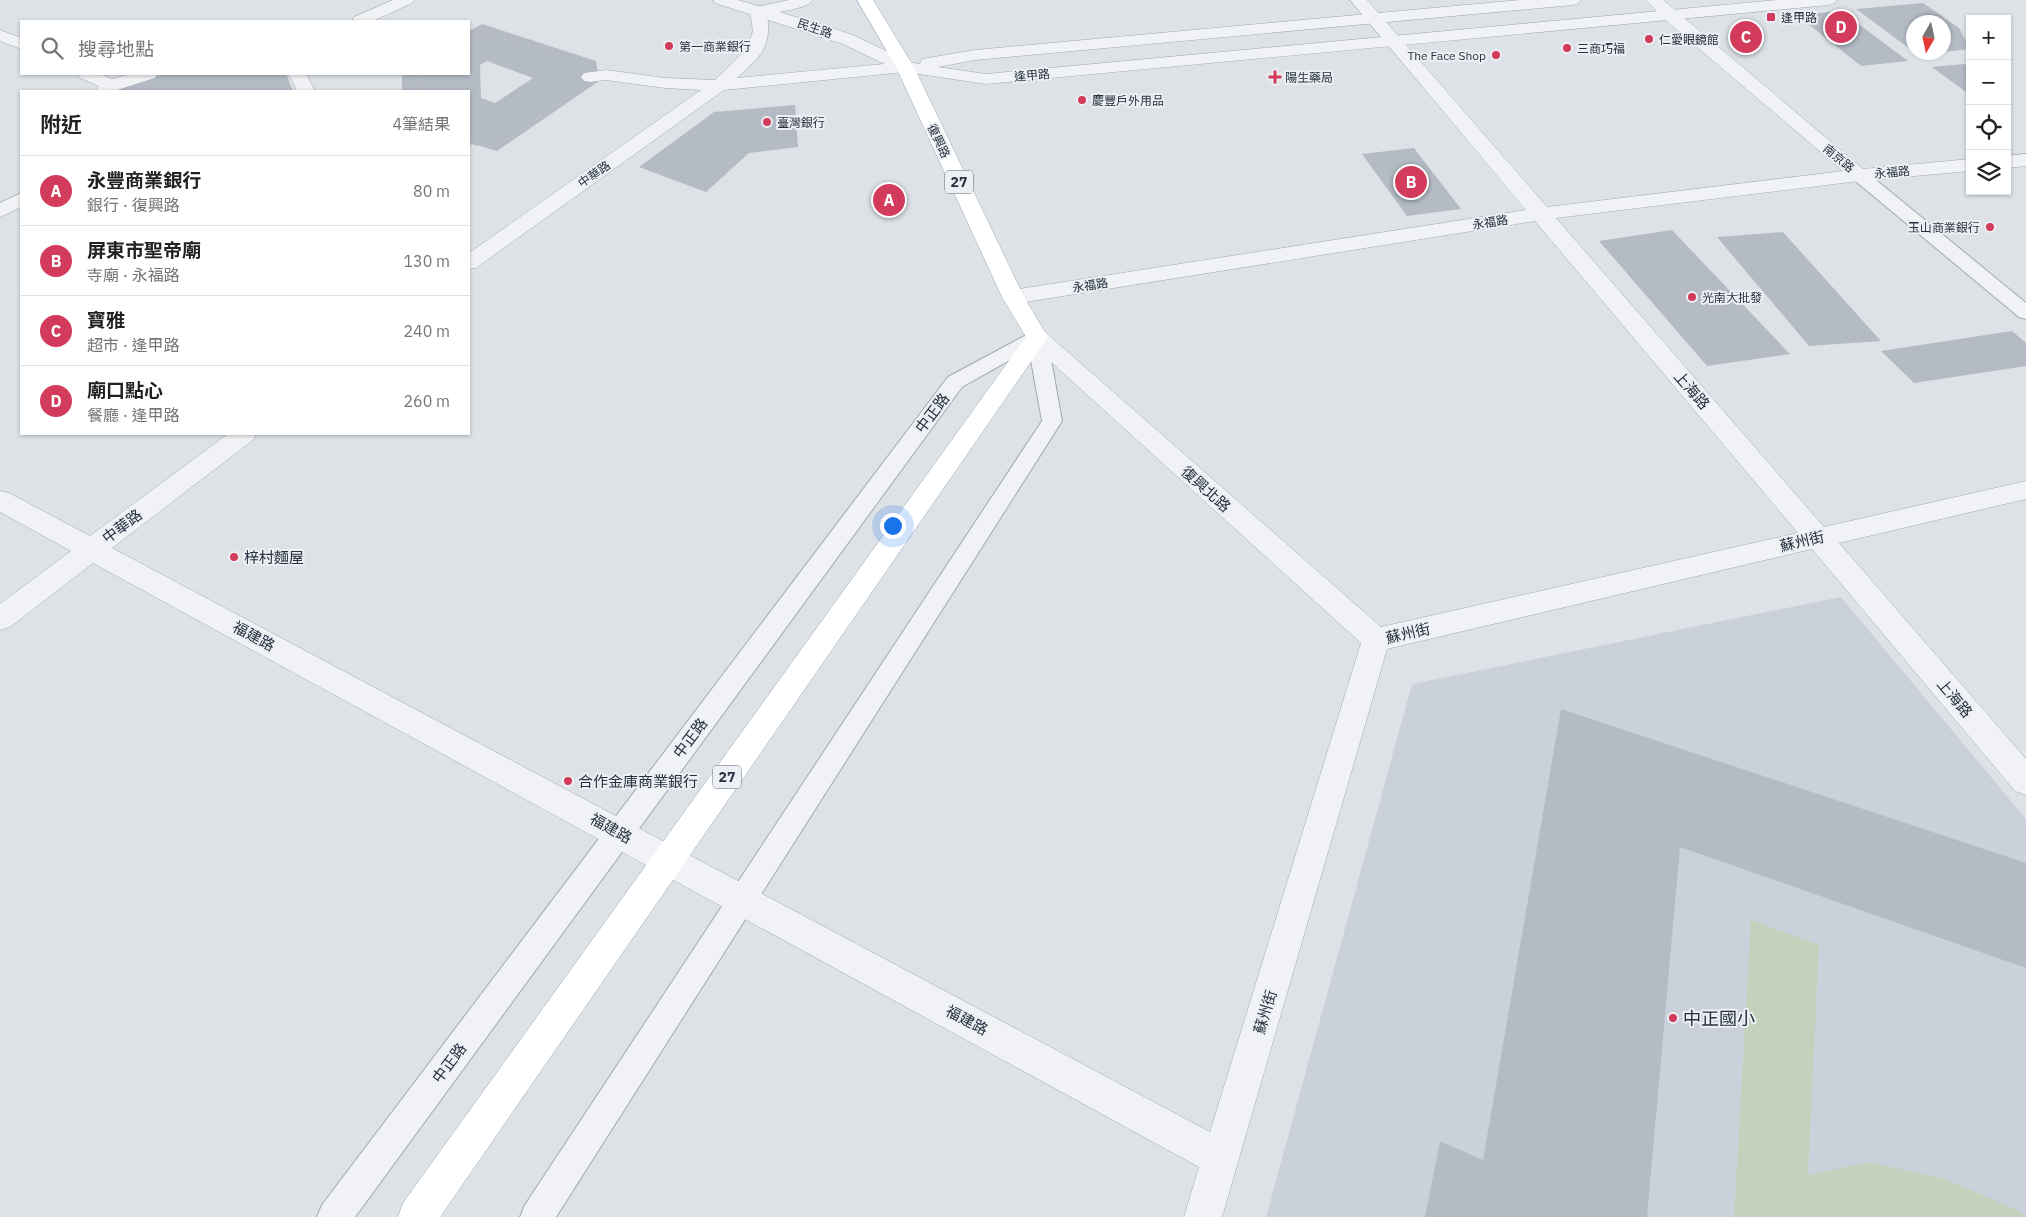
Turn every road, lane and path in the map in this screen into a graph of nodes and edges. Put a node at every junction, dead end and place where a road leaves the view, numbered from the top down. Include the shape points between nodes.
1 (406, 0) edge
2 (721, 0) edge
3 (805, 0) edge
4 (865, 0) edge
5 (1573, 0) edge
6 (1654, 0) edge
7 (1829, 0) edge
8 (1365, 9) edge
9 (758, 11) junction
10 (1669, 15) junction
11 (362, 20) edge
12 (0, 35) edge
13 (470, 40) edge
14 (1392, 41) junction
15 (20, 44) edge
16 (905, 67) junction
17 (88, 75) edge
18 (147, 75) edge
19 (298, 75) edge
20 (422, 75) edge
21 (590, 77) junction
22 (719, 85) junction
23 (108, 88) edge
24 (306, 90) edge
25 (417, 90) edge
26 (470, 144) edge
27 (2026, 160) edge
28 (2011, 162) edge
29 (1966, 165) edge
30 (1859, 175) junction
31 (20, 200) edge
32 (0, 211) edge
33 (1541, 214) junction
34 (470, 237) edge
35 (490, 247) junction
36 (470, 262) edge
37 (1013, 297) junction
38 (2026, 313) edge
39 (1037, 337) junction
40 (243, 435) edge
41 (2026, 490) edge
42 (0, 500) edge
43 (1818, 537) junction
44 (92, 549) junction
45 (0, 619) edge
46 (1376, 640) junction
47 (2026, 781) edge
48 (620, 832) junction
49 (668, 860) junction
50 (742, 899) junction
51 (1221, 1158) junction
52 (334, 1217) edge
53 (417, 1217) edge
54 (537, 1217) edge
55 (1203, 1217) edge

1 - 11 street
2 - 9 street, 民生路
3 - 9 street
4 - 16 main road, 復興路 / 27
5 - 8 street, 逢甲路
6 - 10 street, 南京路
7 - 10 street, 逢甲路
8 - 14 street, 上海路
8 - 16 street, 逢甲路 via 975,55
9 - 16 street, 民生路 via 849,40
9 - 22 street, 中華路 via 760,31 755,51
10 - 14 street, 逢甲路
10 - 30 street, 南京路
12 - 15 street
13 - 21 path via 499,39 562,56 586,66
14 - 16 street, 逢甲路 via 986,79
14 - 33 street, 上海路
16 - 22 street, 中華路
16 - 37 main road, 復興路 / 27
17 - 23 street
18 - 23 street
19 - 24 street
20 - 25 path
21 - 22 street, 中華路 via 606,75
21 - 26 path via 516,135 492,146
22 - 35 street, 中華路
27 - 28 street
29 - 30 street, 永福路
30 - 33 street, 永福路
30 - 38 lane, 南京路
31 - 32 street
33 - 37 street, 永福路
33 - 43 street, 上海路
34 - 35 street
35 - 36 street, 中華路
37 - 39 main road, 復興路 / 27
39 - 46 street, 復興北路
39 - 48 lane, 中正路 via 955,382
39 - 49 main road, 27
39 - 50 lane via 1052,420
40 - 44 street, 中華路
41 - 43 street, 蘇州街
42 - 44 street, 福建路
43 - 46 street, 蘇州街
43 - 47 street, 上海路
44 - 45 street, 中華路
44 - 48 street, 福建路
46 - 51 street, 蘇州街
48 - 49 street, 福建路
48 - 52 lane, 中正路
49 - 50 street, 福建路
49 - 53 main road, 27
50 - 51 street, 福建路
50 - 54 lane
51 - 55 street, 蘇州街

